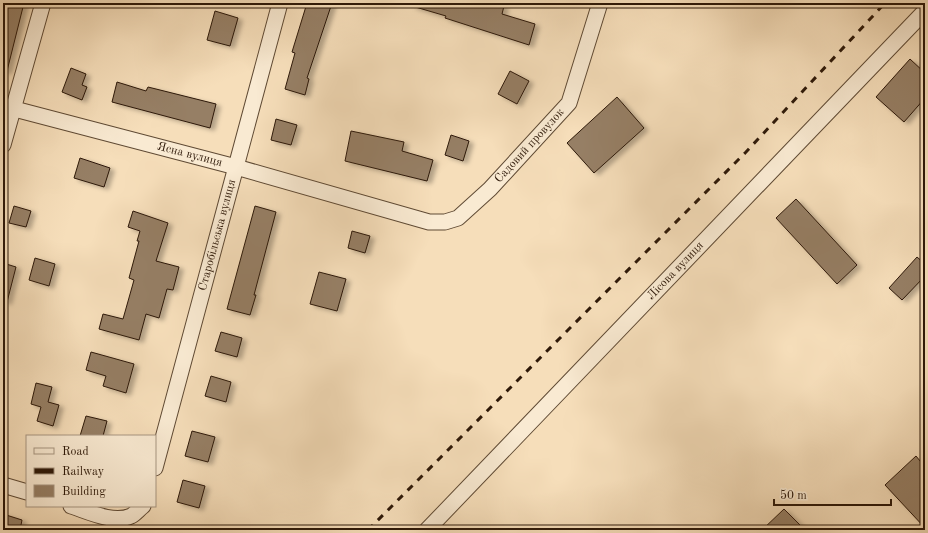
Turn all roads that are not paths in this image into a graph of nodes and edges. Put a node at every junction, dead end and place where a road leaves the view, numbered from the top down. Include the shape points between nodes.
1 (42, 3) edge
2 (280, 3) edge
3 (597, 4) edge
4 (925, 12) edge
5 (8, 108) edge
6 (3, 145) edge
7 (236, 167) junction
8 (445, 222) joint
9 (156, 464) edge
10 (3, 485) edge
11 (26, 492) edge
12 (74, 507) edge
13 (142, 507) edge
14 (427, 530) edge

1 - 5 street
2 - 7 street, Старобільська вулиця
3 - 8 street, Садовий провулок via 570,103 490,189 458,218
4 - 14 street, Лісова вулиця
5 - 6 street
5 - 7 street, Ясна вулиця
7 - 8 street, Ясна вулиця via 429,222
7 - 9 street, Старобільська вулиця
10 - 11 street
12 - 13 street via 109,518 130,517

